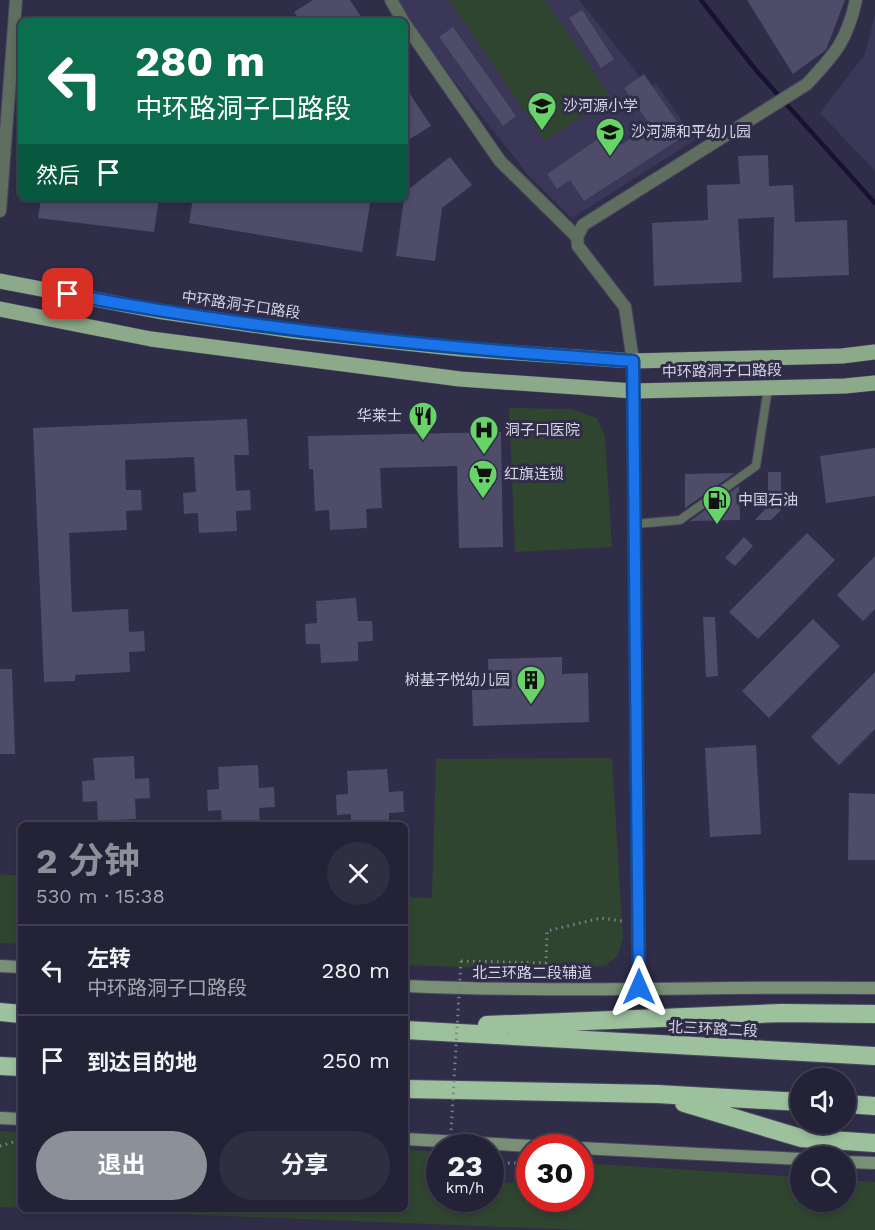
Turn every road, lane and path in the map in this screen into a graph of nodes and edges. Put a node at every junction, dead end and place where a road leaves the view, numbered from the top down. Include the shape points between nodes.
1 (16, 0) edge
2 (391, 0) edge
3 (856, 0) edge
4 (402, 18) edge
5 (408, 28) edge
6 (0, 212) edge
7 (577, 237) junction
8 (0, 281) edge
9 (0, 309) edge
10 (875, 352) edge
11 (633, 361) junction
12 (875, 383) edge
13 (768, 388) junction
14 (634, 391) junction
15 (635, 524) junction
16 (622, 921) dead end
17 (0, 966) edge
18 (18, 967) edge
19 (408, 986) edge
20 (639, 987) junction
21 (875, 988) edge
22 (0, 1012) edge
23 (18, 1014) edge
24 (875, 1014) edge
25 (408, 1030) edge
26 (408, 1030) edge
27 (875, 1056) edge
28 (0, 1066) edge
29 (18, 1067) edge
30 (408, 1089) edge
31 (427, 1091) junction
32 (657, 1094) junction
33 (408, 1096) edge
34 (790, 1101) edge
35 (856, 1105) edge
36 (875, 1106) edge
37 (0, 1118) edge
38 (18, 1119) edge
39 (451, 1134) edge
40 (408, 1139) edge
41 (18, 1141) edge
42 (875, 1143) edge
43 (516, 1145) edge
44 (0, 1146) edge
45 (594, 1149) edge
46 (790, 1158) edge
47 (856, 1162) edge
48 (875, 1163) edge

1 - 6 street
2 - 4 street
3 - 7 street via 849,31 807,84 583,225
5 - 7 street via 500,161
7 - 11 street via 578,246 625,308
8 - 11 main road, 中环路洞子口路段 via 293,332
9 - 14 main road, 中环路洞子口路段 via 151,339 323,362 460,379
10 - 11 main road, 中环路洞子口路段
11 - 14 street
12 - 13 main road, 中环路洞子口路段
13 - 14 main road, 中环路洞子口路段
13 - 15 lane via 756,466 680,520
14 - 15 street
15 - 20 street
16 - 39 path, bridge via 601,918 547,931 546,963 461,961
17 - 18 main road
19 - 20 main road, 北三环路二段辅道 via 498,990
20 - 21 main road, 北三环路二段辅道
22 - 23 highway
24 - 25 highway via 781,1013
26 - 27 highway, 北三环路二段
28 - 29 highway
30 - 31 highway
31 - 32 highway
31 - 33 highway
32 - 34 highway
32 - 42 highway via 801,1137
35 - 36 highway
37 - 38 main road
40 - 43 main road
41 - 44 path
45 - 46 main road
47 - 48 main road

